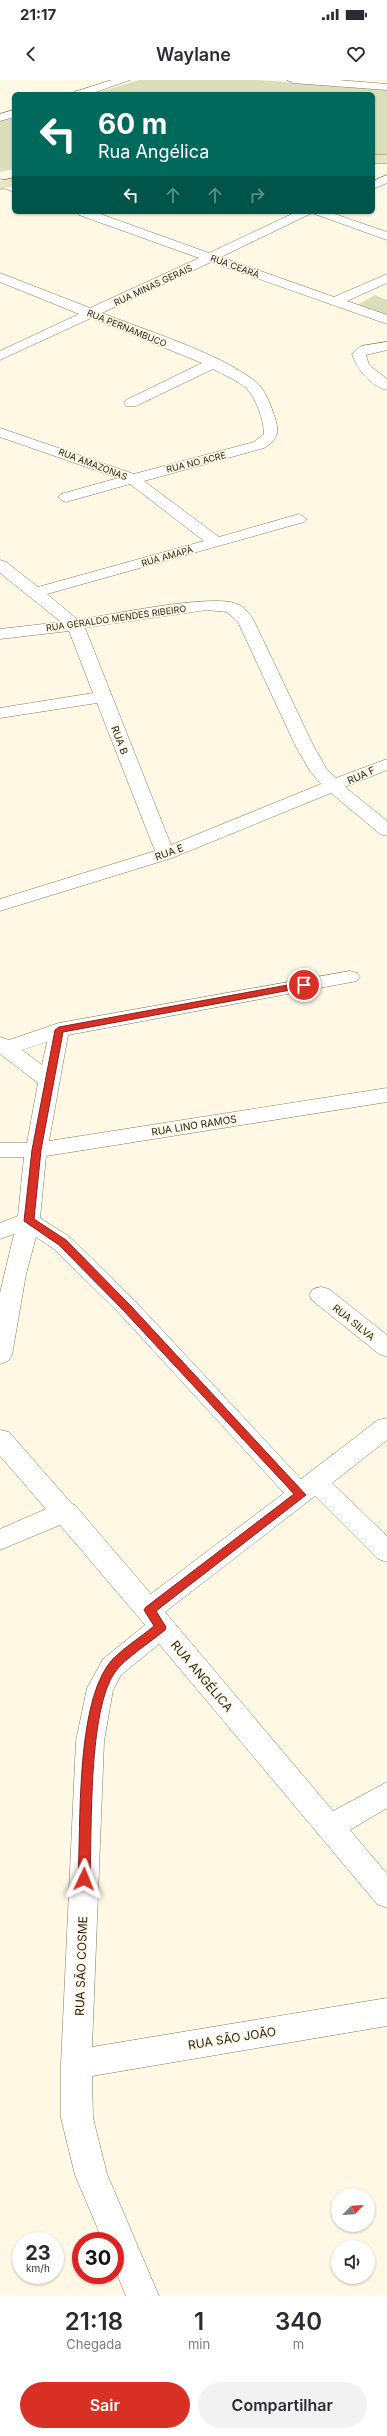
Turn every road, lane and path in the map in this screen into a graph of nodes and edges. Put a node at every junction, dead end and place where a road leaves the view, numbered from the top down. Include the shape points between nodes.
1 (124, 80) edge
2 (293, 80) edge
3 (387, 87) edge
4 (85, 92) edge
5 (12, 114) edge
6 (0, 118) edge
7 (375, 159) edge
8 (387, 159) edge
9 (375, 167) edge
10 (387, 168) edge
11 (12, 174) edge
12 (387, 179) edge
13 (5, 183) edge
14 (375, 184) edge
15 (88, 214) edge
16 (302, 214) edge
17 (323, 214) edge
18 (387, 236) edge
19 (211, 258) junction
20 (0, 277) edge
21 (387, 278) edge
22 (366, 288) junction
23 (380, 293) dead end
24 (334, 302) junction
25 (92, 313) junction
26 (387, 320) edge
27 (387, 346) edge
28 (0, 356) edge
29 (214, 364) junction
30 (251, 385) joint
31 (387, 386) edge
32 (132, 403) dead end
33 (0, 432) edge
34 (131, 478) junction
35 (66, 497) dead end
36 (299, 519) dead end
37 (216, 542) junction
38 (0, 564) edge
39 (34, 593) junction
40 (74, 625) junction
41 (0, 634) edge
42 (103, 697) junction
43 (0, 713) edge
44 (387, 764) edge
45 (334, 787) junction
46 (387, 830) edge
47 (165, 854) junction
48 (0, 905) edge
49 (350, 977) dead end
50 (59, 1030) junction
51 (4, 1046) edge
52 (49, 1080) junction
53 (387, 1095) edge
54 (0, 1150) edge
55 (36, 1150) junction
56 (29, 1221) junction
57 (0, 1231) edge
58 (7, 1273) edge
59 (321, 1295) dead end
60 (387, 1348) edge
61 (0, 1355) edge
62 (387, 1427) edge
63 (0, 1439) edge
64 (308, 1489) junction
65 (66, 1512) junction
66 (0, 1540) edge
67 (387, 1552) edge
68 (155, 1619) junction
69 (387, 1794) edge
70 (330, 1827) junction
71 (387, 1895) edge
72 (387, 2012) edge
73 (76, 2064) junction
74 (143, 2296) edge

1 - 4 street
2 - 3 street
5 - 6 street
7 - 8 street
9 - 10 street
11 - 13 street
12 - 14 street
15 - 19 street, RUA CEARÁ
16 - 19 street, RUA MINAS GERAIS
17 - 18 street
19 - 24 street, RUA CEARÁ
19 - 25 street, RUA MINAS GERAIS
20 - 25 street, RUA PERNAMBUCO
21 - 22 street
22 - 23 street
22 - 24 street
24 - 26 street, RUA CEARÁ
25 - 28 street, RUA MINAS GERAIS
25 - 29 street, RUA PERNAMBUCO
27 - 31 street via 366,349 359,354 363,367
29 - 30 street, RUA PERNAMBUCO
29 - 32 street
30 - 34 street, RUA NO ACRE via 262,401 271,427 271,434 267,440 234,452
33 - 34 street, RUA AMAZONAS
34 - 35 street, RUA NO ACRE
34 - 37 street, RUA AMAZONAS
36 - 37 street, RUA AMAPÁ
37 - 39 street, RUA AMAPÁ
38 - 39 street
39 - 40 street
40 - 41 street, RUA GERALDO MENDES RIBEIRO
40 - 42 street, RUA B
40 - 45 street, RUA GERALDO MENDES RIBEIRO via 207,605 231,607 246,621 304,747 319,771
42 - 43 street
42 - 47 street, RUA B
44 - 45 street, RUA F
45 - 46 street
45 - 47 street, RUA E
47 - 48 street, RUA E
49 - 50 street
50 - 51 street
50 - 52 street
51 - 52 street
52 - 55 street
53 - 55 street, RUA LINO RAMOS
54 - 55 street, RUA LINO RAMOS
55 - 56 street
56 - 57 street
56 - 58 street
56 - 64 street via 62,1243
58 - 61 street
59 - 60 street, RUA SILVA
62 - 64 street, RUA SÃO COSME
63 - 65 street, RUA ANGÉLICA
64 - 67 street
64 - 68 street, RUA SÃO COSME
65 - 66 street
65 - 68 street, RUA ANGÉLICA
68 - 70 street, RUA ANGÉLICA
68 - 73 street, RUA SÃO COSME via 112,1667 100,1688 90,1741
69 - 70 street
70 - 71 street, RUA ANGÉLICA
72 - 73 street, RUA SÃO JOÃO
73 - 74 street, RUA SÃO COSME via 77,2118 91,2175

